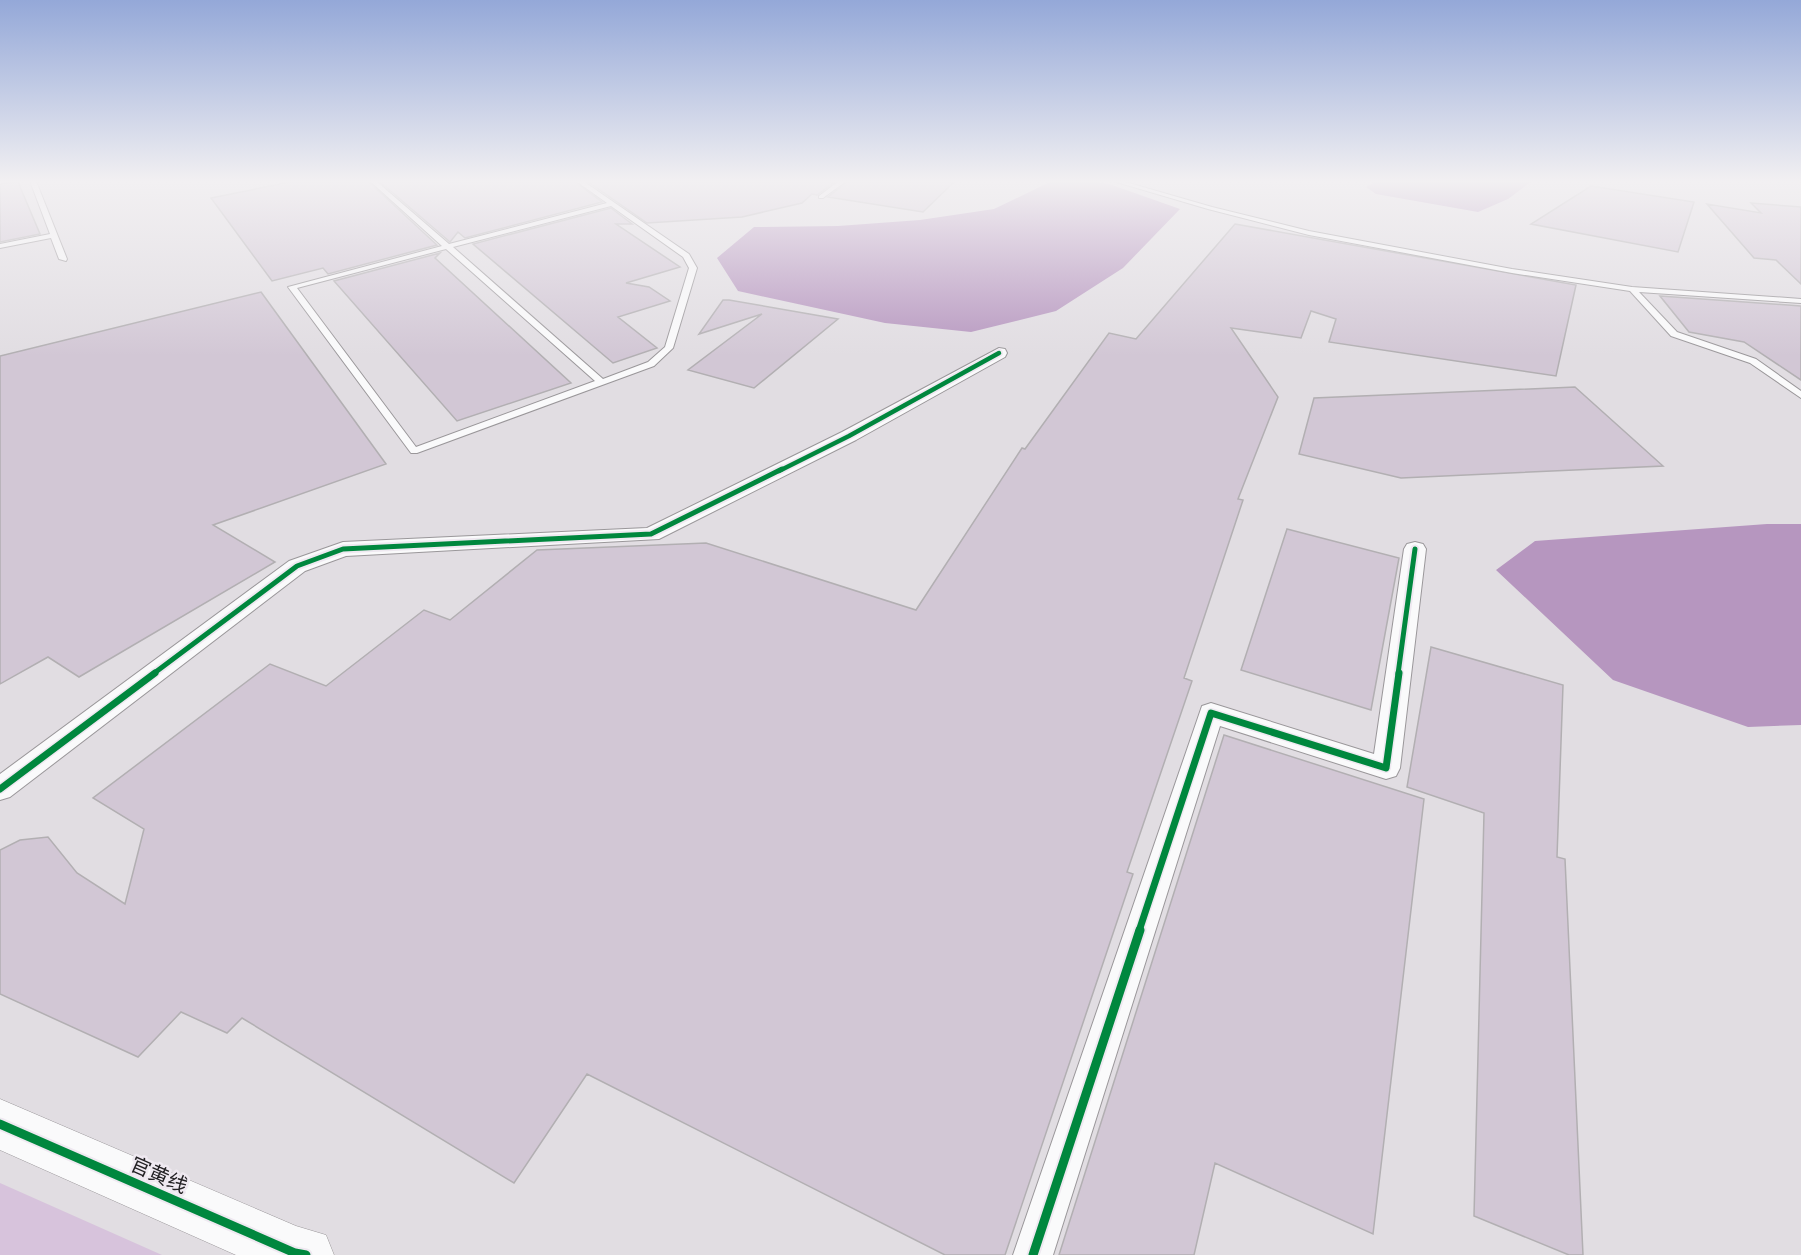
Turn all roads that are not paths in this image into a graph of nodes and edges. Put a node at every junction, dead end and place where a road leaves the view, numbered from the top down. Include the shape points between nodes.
1 (32, 240) edge
2 (56, 240) edge
3 (439, 240) edge
4 (471, 240) edge
5 (663, 240) edge
6 (1344, 240) edge
7 (0, 246) edge
8 (446, 246) junction
9 (63, 259) dead end
10 (1632, 289) junction
11 (1801, 301) edge
12 (999, 353) dead end
13 (601, 382) junction
14 (1801, 395) edge
15 (1415, 549) dead end
16 (0, 789) edge
17 (0, 1124) edge
18 (306, 1255) edge
19 (1033, 1255) edge

1 - 7 lane
2 - 9 lane
3 - 8 lane
4 - 8 lane
5 - 13 lane via 686,256 693,268 669,348 651,364
6 - 10 lane
8 - 13 lane
8 - 13 lane via 292,287 414,451
10 - 11 lane
10 - 14 lane via 1674,334 1753,361
12 - 16 street via 849,436 651,534 343,549 297,566
15 - 19 street via 1386,768 1211,713
17 - 18 street, 官黄线

